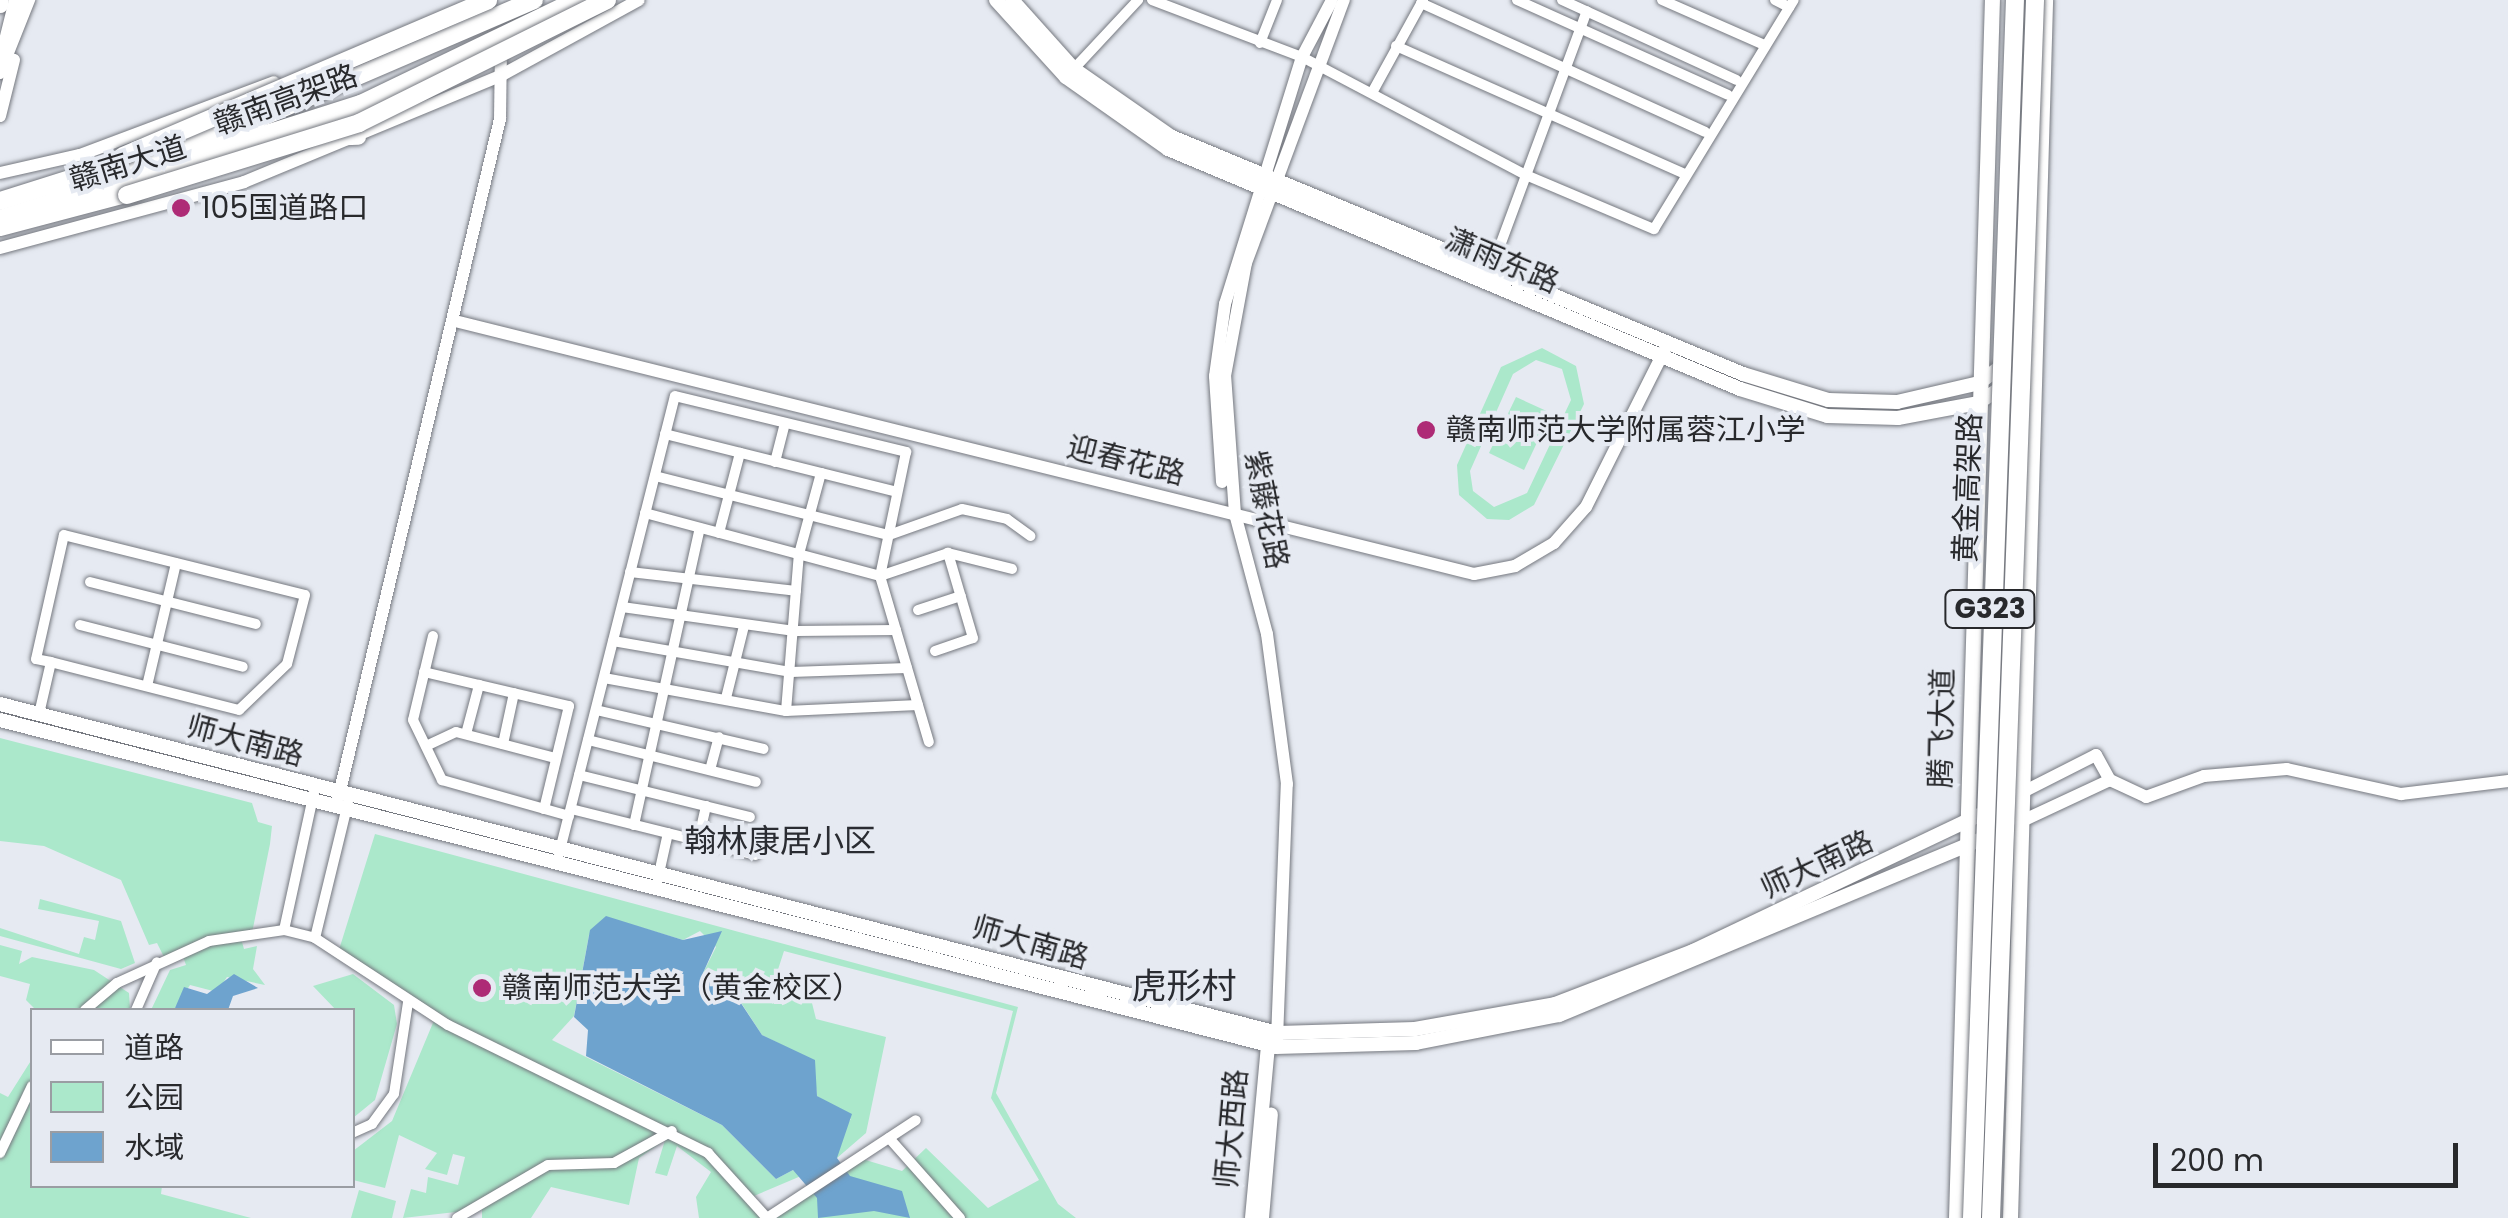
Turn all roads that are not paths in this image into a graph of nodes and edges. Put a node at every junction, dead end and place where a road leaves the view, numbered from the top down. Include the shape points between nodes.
1 (16, 0) edge
2 (29, 0) edge
3 (470, 0) edge
4 (488, 0) edge
5 (514, 0) edge
6 (534, 0) edge
7 (577, 0) edge
8 (599, 0) edge
9 (607, 0) edge
10 (639, 0) edge
11 (996, 0) edge
12 (1012, 0) edge
13 (1138, 0) edge
14 (1152, 0) edge
15 (1332, 0) edge
16 (1344, 0) edge
17 (1517, 0) edge
18 (1562, 0) edge
19 (1662, 0) edge
20 (1775, 0) edge
21 (1992, 0) edge
22 (2016, 0) edge
23 (2035, 0) edge
24 (2045, 0) edge
25 (1276, 1) edge
26 (1422, 1) edge
27 (1791, 4) edge
28 (1587, 11) junction
29 (1581, 28) junction
30 (1260, 43) junction
31 (1762, 44) junction
32 (1396, 46) junction
33 (501, 50) junction
34 (16, 51) junction
35 (1308, 60) junction
36 (327, 62) junction
37 (0, 64) edge
38 (1565, 71) junction
39 (0, 73) edge
40 (1070, 73) junction
41 (500, 76) junction
42 (1738, 80) junction
43 (1373, 92) junction
44 (1728, 95) junction
45 (288, 96) junction
46 (0, 116) edge
47 (1547, 116) junction
48 (1705, 132) junction
49 (358, 137) junction
50 (298, 139) junction
51 (123, 156) junction
52 (0, 173) edge
53 (1526, 174) junction
54 (1686, 174) junction
55 (1266, 181) junction
56 (0, 192) edge
57 (127, 195) junction
58 (0, 202) edge
59 (0, 219) edge
60 (0, 228) edge
61 (0, 248) edge
62 (1492, 270) junction
63 (455, 321) junction
64 (1667, 342) junction
65 (2034, 342) junction
66 (1662, 358) junction
67 (2034, 366) junction
68 (1979, 382) junction
69 (1978, 403) junction
70 (786, 423) junction
71 (665, 434) junction
72 (740, 453) junction
73 (776, 462) junction
74 (821, 473) junction
75 (655, 476) junction
76 (898, 492) junction
77 (729, 494) junction
78 (1231, 513) junction
79 (645, 514) junction
80 (810, 515) junction
81 (700, 528) junction
82 (719, 533) junction
83 (888, 535) junction
84 (1030, 536) dead end
85 (948, 553) junction
86 (799, 554) junction
87 (176, 563) junction
88 (1012, 569) dead end
89 (630, 572) junction
90 (880, 576) junction
91 (90, 582) dead end
92 (690, 582) junction
93 (796, 591) junction
94 (960, 596) junction
95 (168, 602) junction
96 (622, 607) junction
97 (918, 610) dead end
98 (682, 618) junction
99 (256, 624) dead end
100 (80, 625) dead end
101 (744, 626) junction
102 (896, 630) junction
103 (796, 632) junction
104 (432, 636) dead end
105 (613, 640) junction
106 (157, 645) junction
107 (935, 651) dead end
108 (674, 652) junction
109 (50, 662) junction
110 (734, 662) junction
111 (243, 667) dead end
112 (907, 668) junction
113 (424, 672) junction
114 (792, 672) junction
115 (604, 678) junction
116 (666, 684) junction
117 (479, 685) junction
118 (147, 686) junction
119 (514, 693) junction
120 (726, 698) junction
121 (0, 704) edge
122 (918, 705) junction
123 (596, 710) junction
124 (786, 711) junction
125 (39, 714) junction
126 (0, 720) edge
127 (658, 721) junction
128 (466, 734) junction
129 (718, 737) junction
130 (588, 740) junction
131 (929, 742) dead end
132 (503, 744) junction
133 (426, 746) junction
134 (764, 748) dead end
135 (650, 756) junction
136 (555, 758) junction
137 (710, 770) junction
138 (579, 775) junction
139 (2110, 780) junction
140 (2508, 781) edge
141 (756, 782) dead end
142 (642, 790) junction
143 (2021, 793) junction
144 (313, 795) junction
145 (343, 803) junction
146 (706, 806) junction
147 (544, 808) junction
148 (570, 812) junction
149 (750, 817) dead end
150 (2020, 822) junction
151 (1967, 823) junction
152 (634, 825) junction
153 (668, 833) junction
154 (698, 841) junction
155 (1966, 846) junction
156 (559, 854) junction
157 (755, 855) dead end
158 (658, 879) junction
159 (284, 930) junction
160 (315, 938) junction
161 (157, 962) junction
162 (408, 1002) junction
163 (87, 1008) edge
164 (137, 1008) edge
165 (1273, 1040) junction
166 (30, 1090) edge
167 (916, 1120) dead end
168 (355, 1132) edge
169 (672, 1132) junction
170 (888, 1138) junction
171 (0, 1152) edge
172 (457, 1218) edge
173 (767, 1218) edge
174 (960, 1218) edge
175 (1252, 1218) edge
176 (1262, 1218) edge
177 (1956, 1218) edge
178 (1972, 1218) edge
179 (1991, 1218) edge
180 (2010, 1218) edge

1 - 37 main road
2 - 34 street
3 - 36 street
4 - 51 highway, bridge
5 - 45 main road, 赣南大道
6 - 58 highway, 赣南高架路 via 272,114 111,174
7 - 59 highway, 赣南高架路 via 362,104
8 - 33 main road, 赣南大道
9 - 57 highway, bridge via 359,123
10 - 41 street
11 - 40 main road, 潇雨东路
12 - 40 main road, 潇雨东路
13 - 40 street
14 - 30 street
15 - 35 street, 紫藤花路
16 - 35 street, 紫藤花路
17 - 29 street
18 - 28 street
19 - 31 street
20 - 27 street
21 - 68 main road, 腾飞大道
22 - 178 highway, 黄金高架路 / G323, bridge
23 - 179 highway, 黄金高架路 / G323, bridge
24 - 65 main road
25 - 30 street
26 - 32 street
26 - 38 street
27 - 31 street
28 - 29 street
28 - 42 street
29 - 38 street
29 - 44 street
30 - 35 street
31 - 42 street
32 - 43 street
32 - 47 street
33 - 41 street
33 - 50 main road, 赣南大道
34 - 39 street
34 - 46 street
35 - 43 street
35 - 55 street, 紫藤花路
36 - 45 main road
36 - 52 street via 80,156
38 - 47 street
38 - 48 street
40 - 55 main road, 潇雨东路 via 1145,136
41 - 49 street
41 - 63 street via 500,119
42 - 44 street
43 - 53 street
44 - 48 street
45 - 51 main road, 赣南大道
47 - 53 street
47 - 54 street
48 - 54 street
49 - 50 main road
49 - 61 street via 244,182
50 - 57 main road, 赣南大道
51 - 56 main road, 赣南大道
53 - 54 street via 1654,229
53 - 62 street
55 - 62 main road, 潇雨东路
55 - 66 main road, 潇雨东路
55 - 78 street, 紫藤花路 via 1218,348
57 - 60 main road, 赣南大道
62 - 64 main road, 潇雨东路
63 - 78 street, 迎春花路
63 - 145 street
64 - 66 street, 迎春花路
64 - 68 main road, 潇雨东路 via 1828,400 1898,402
65 - 67 main road
65 - 68 main road, 潇雨东路
66 - 69 main road, 潇雨东路 via 1826,416 1898,418
66 - 78 street, 迎春花路 via 1586,507 1554,544 1515,566 1439,572
67 - 69 main road, 潇雨东路
67 - 143 main road
68 - 69 main road, 腾飞大道
69 - 151 main road, 腾飞大道
70 - 71 street via 675,396
70 - 73 street
70 - 76 street via 906,452
71 - 72 street
71 - 75 street
72 - 73 street
72 - 77 street
73 - 74 street
74 - 76 street
74 - 80 street
75 - 77 street
75 - 79 street
76 - 83 street
77 - 80 street
77 - 82 street
78 - 165 street, 紫藤花路 via 1267,634 1287,784
79 - 81 street
79 - 89 street
80 - 83 street
80 - 86 street
81 - 82 street
81 - 92 street
82 - 86 street
83 - 84 street via 962,509 1007,519
83 - 90 street
85 - 88 street
85 - 90 street
85 - 94 street
86 - 90 street
86 - 93 street
87 - 95 street
87 - 109 street via 64,536 36,659
87 - 118 street via 305,595 287,664 239,710
89 - 92 street
89 - 96 street
90 - 102 street
91 - 95 street
92 - 93 street
92 - 98 street
93 - 103 street
94 - 97 street
94 - 107 street via 972,638
95 - 99 street
95 - 106 street
96 - 98 street
96 - 105 street
98 - 101 street
98 - 108 street
100 - 106 street
101 - 103 street
101 - 110 street
102 - 103 street
102 - 112 street
103 - 114 street
104 - 113 street
105 - 108 street
105 - 115 street
106 - 111 street
106 - 118 street
108 - 110 street
108 - 116 street
109 - 118 street
109 - 125 street
110 - 114 street
110 - 120 street
112 - 114 street
112 - 122 street
113 - 117 street
113 - 133 street via 413,720
114 - 124 street
115 - 116 street
115 - 123 street
116 - 120 street
116 - 127 street
117 - 119 street
117 - 128 street
119 - 132 street
119 - 136 street via 569,706
120 - 124 street
121 - 125 main road, 师大南路
122 - 124 street
122 - 131 street
123 - 127 street
123 - 130 street
125 - 144 main road, 师大南路
126 - 144 main road, 师大南路
127 - 129 street
127 - 135 street
128 - 132 street
128 - 133 street
129 - 134 street
129 - 137 street
130 - 135 street
130 - 138 street
132 - 136 street
133 - 147 street via 442,780
135 - 137 street
135 - 142 street
136 - 147 street
137 - 141 street
138 - 142 street
138 - 148 street
139 - 140 street via 2146,797 2204,776 2287,769 2401,794
139 - 143 street via 2096,755
139 - 150 street
142 - 146 street
142 - 152 street
143 - 150 main road
143 - 151 main road, 师大南路
144 - 145 main road, 师大南路
144 - 159 street
145 - 156 main road, 师大南路
145 - 160 street
145 - 165 main road, 师大南路
146 - 149 street
146 - 154 street
147 - 148 street
148 - 152 street
148 - 156 street
150 - 155 main road, 师大南路
150 - 180 main road
151 - 155 main road, 腾飞大道
151 - 165 main road, 师大南路 via 1693,951 1555,1004 1415,1029
152 - 153 street
153 - 154 street
153 - 158 street
154 - 157 street
155 - 165 main road, 师大南路 via 1559,1015 1416,1043
155 - 177 main road, 腾飞大道
156 - 158 main road, 师大南路
158 - 165 main road, 师大南路
159 - 160 street
159 - 161 street via 209,941
160 - 162 street
161 - 163 street
161 - 164 street
162 - 168 street via 394,1094 372,1124
162 - 169 street
165 - 175 main road, 师大西路
165 - 176 main road, 师大西路
166 - 171 street
167 - 170 street
169 - 172 street via 614,1162 548,1165
169 - 173 street via 708,1152
170 - 173 street
170 - 174 street

